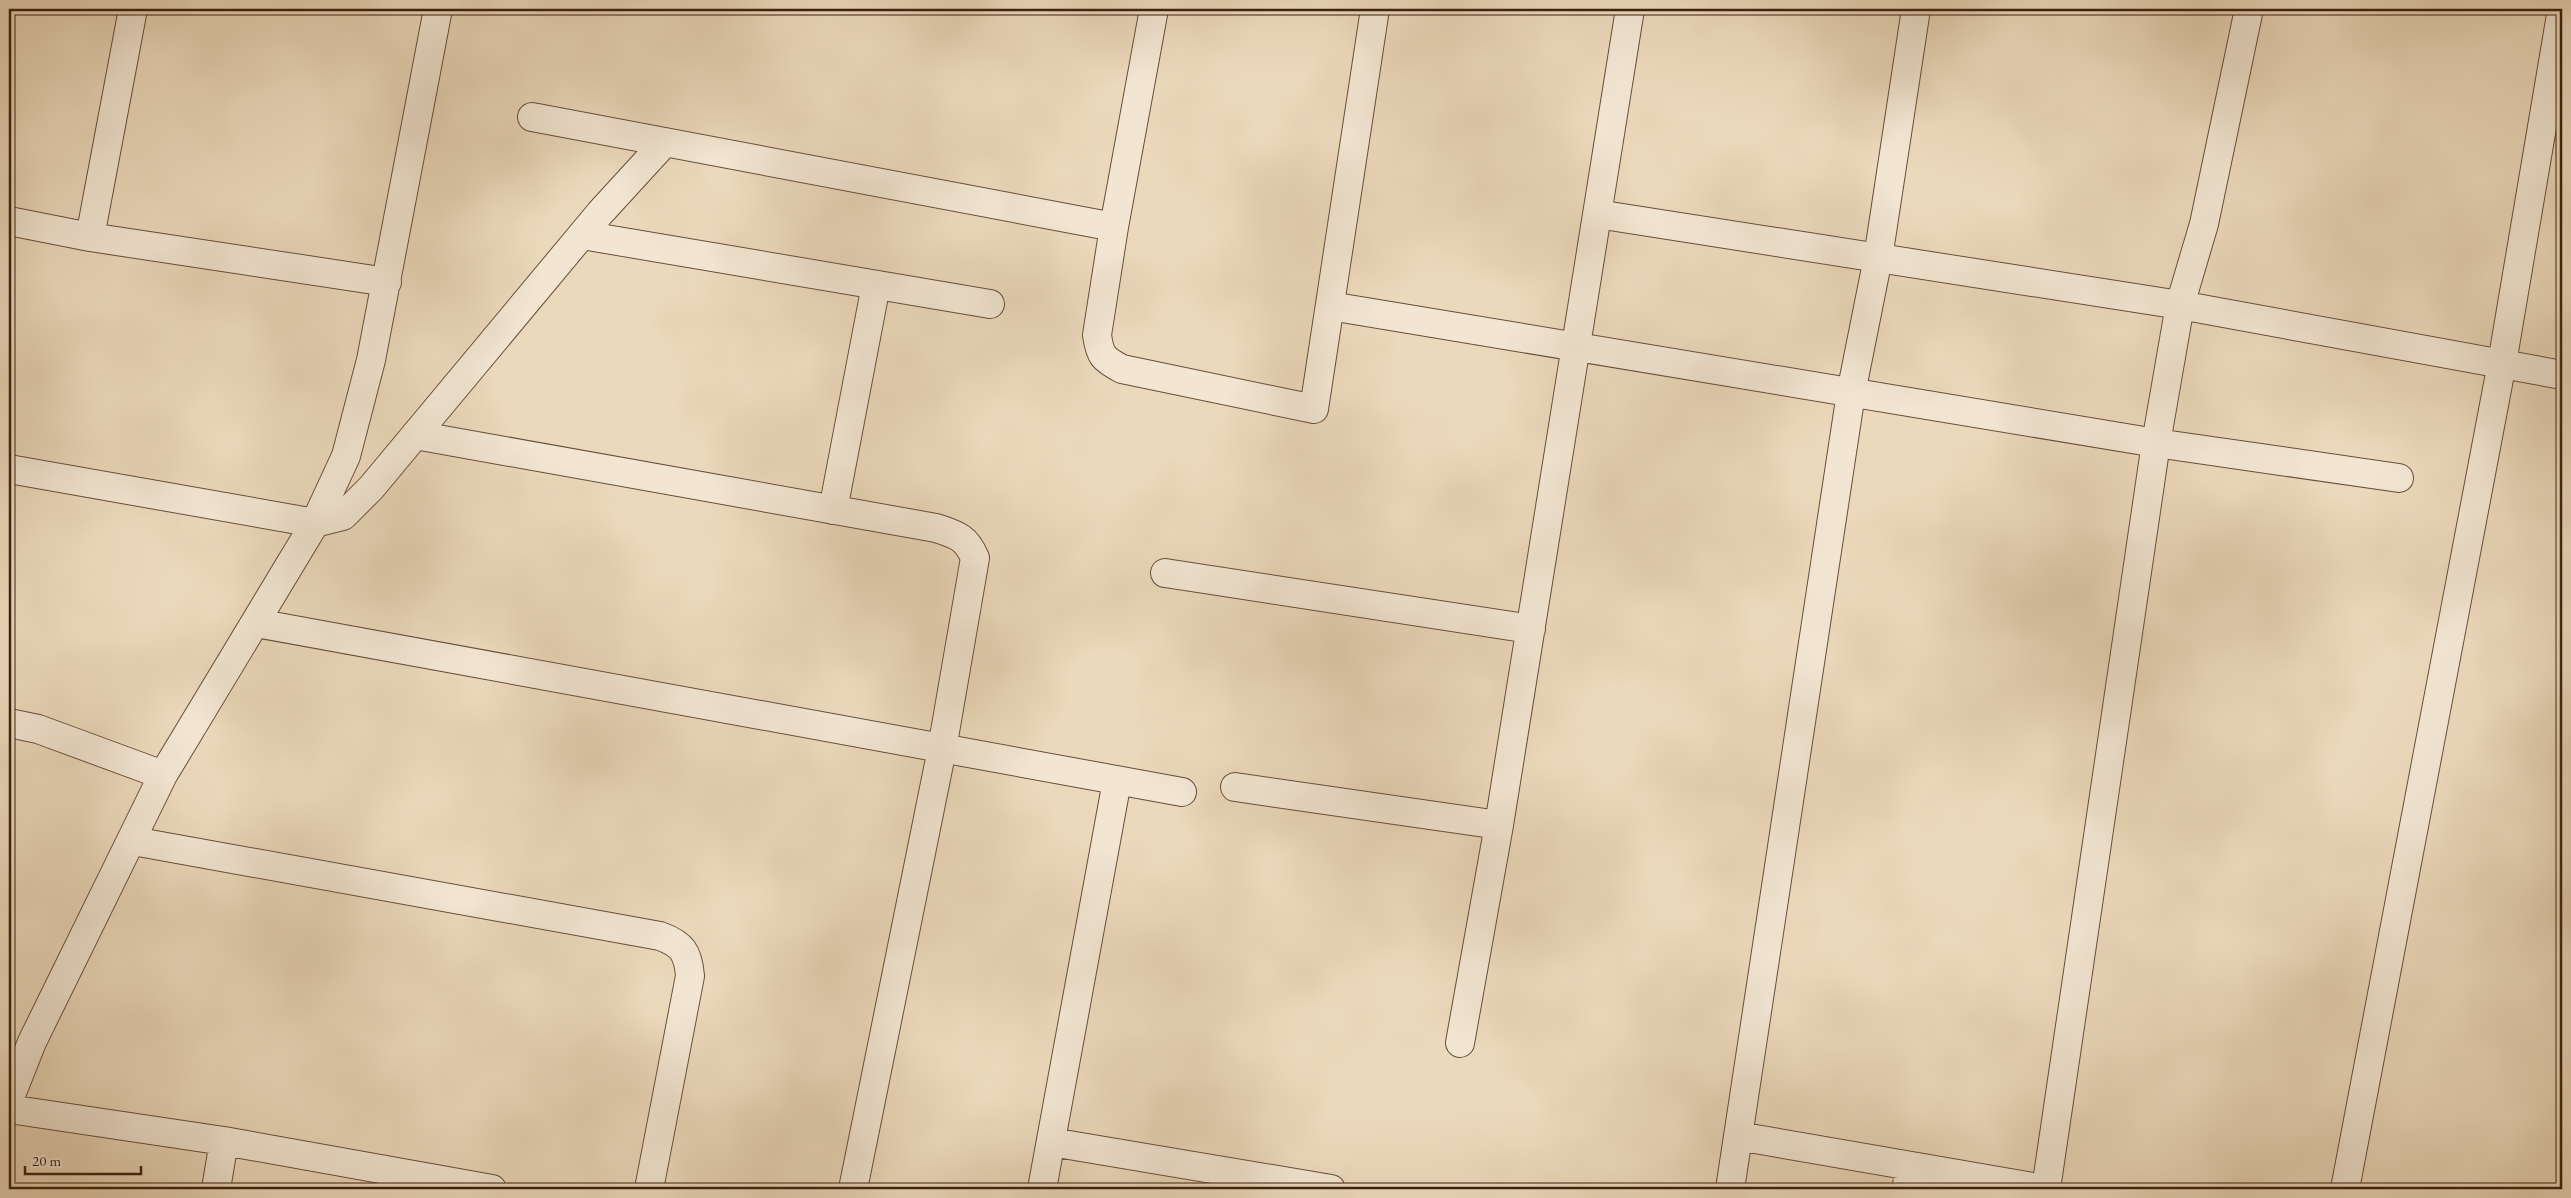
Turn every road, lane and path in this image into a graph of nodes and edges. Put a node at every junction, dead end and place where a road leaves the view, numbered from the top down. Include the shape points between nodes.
1 (133, 9) edge
2 (438, 9) edge
3 (1154, 9) edge
4 (1376, 9) edge
5 (1630, 9) edge
6 (1916, 9) edge
7 (2249, 9) edge
8 (2562, 9) edge
9 (532, 117) dead end
10 (665, 142) junction
11 (1597, 214) junction
12 (9, 221) edge
13 (1114, 227) junction
14 (582, 235) junction
15 (90, 237) junction
16 (1878, 258) junction
17 (387, 282) junction
18 (876, 285) junction
19 (990, 304) dead end
20 (1330, 306) junction
21 (2180, 306) junction
22 (1576, 346) junction
23 (2502, 363) junction
24 (2562, 375) edge
25 (1851, 393) junction
26 (415, 435) junction
27 (2156, 443) junction
28 (9, 469) edge
29 (2399, 478) dead end
30 (833, 510) junction
31 (315, 523) junction
32 (1165, 574) dead end
33 (256, 623) junction
34 (1531, 630) junction
35 (9, 723) edge
36 (942, 749) junction
37 (163, 775) junction
38 (1117, 781) junction
39 (1235, 787) dead end
40 (1182, 792) dead end
41 (1499, 825) junction
42 (133, 841) junction
43 (1460, 1043) dead end
44 (9, 1100) edge
45 (9, 1109) edge
46 (1738, 1136) junction
47 (224, 1141) junction
48 (1051, 1142) junction
49 (1908, 1178) edge
50 (442, 1185) edge
51 (216, 1189) edge
52 (492, 1189) edge
53 (649, 1189) edge
54 (853, 1189) edge
55 (1042, 1189) edge
56 (1331, 1189) edge
57 (1730, 1189) edge
58 (2045, 1189) edge
59 (2345, 1189) edge

1 - 15 street
2 - 17 street
3 - 13 street
4 - 20 street
5 - 11 street
6 - 16 street
7 - 21 street via 2204,224
8 - 23 street
9 - 10 street
10 - 13 street
10 - 14 street
11 - 16 street
11 - 22 street
12 - 15 street
13 - 20 street via 1097,335 1100,353 1122,369 1314,409
14 - 18 street
14 - 26 street
15 - 17 street
16 - 21 street
16 - 25 street
17 - 31 street via 346,456
18 - 19 street
18 - 30 street
20 - 22 street
21 - 23 street
21 - 27 street
22 - 25 street
22 - 34 street
23 - 24 street
23 - 59 street
25 - 27 street
25 - 46 street
26 - 30 street
26 - 31 street via 343,516
27 - 29 street
27 - 58 street
28 - 31 street
30 - 36 street via 936,528 969,544 974,558
31 - 33 street
32 - 34 street
33 - 36 street
33 - 37 street
34 - 41 street
35 - 37 street via 38,729
36 - 38 street
36 - 54 street
37 - 42 street
38 - 40 street
38 - 48 street
39 - 41 street
41 - 43 street
42 - 44 street via 32,1042
42 - 53 street via 671,940 689,959 690,976
45 - 47 street
46 - 49 street
46 - 57 street
47 - 50 street
47 - 51 street
48 - 55 street
48 - 56 street
49 - 58 street
50 - 52 street

